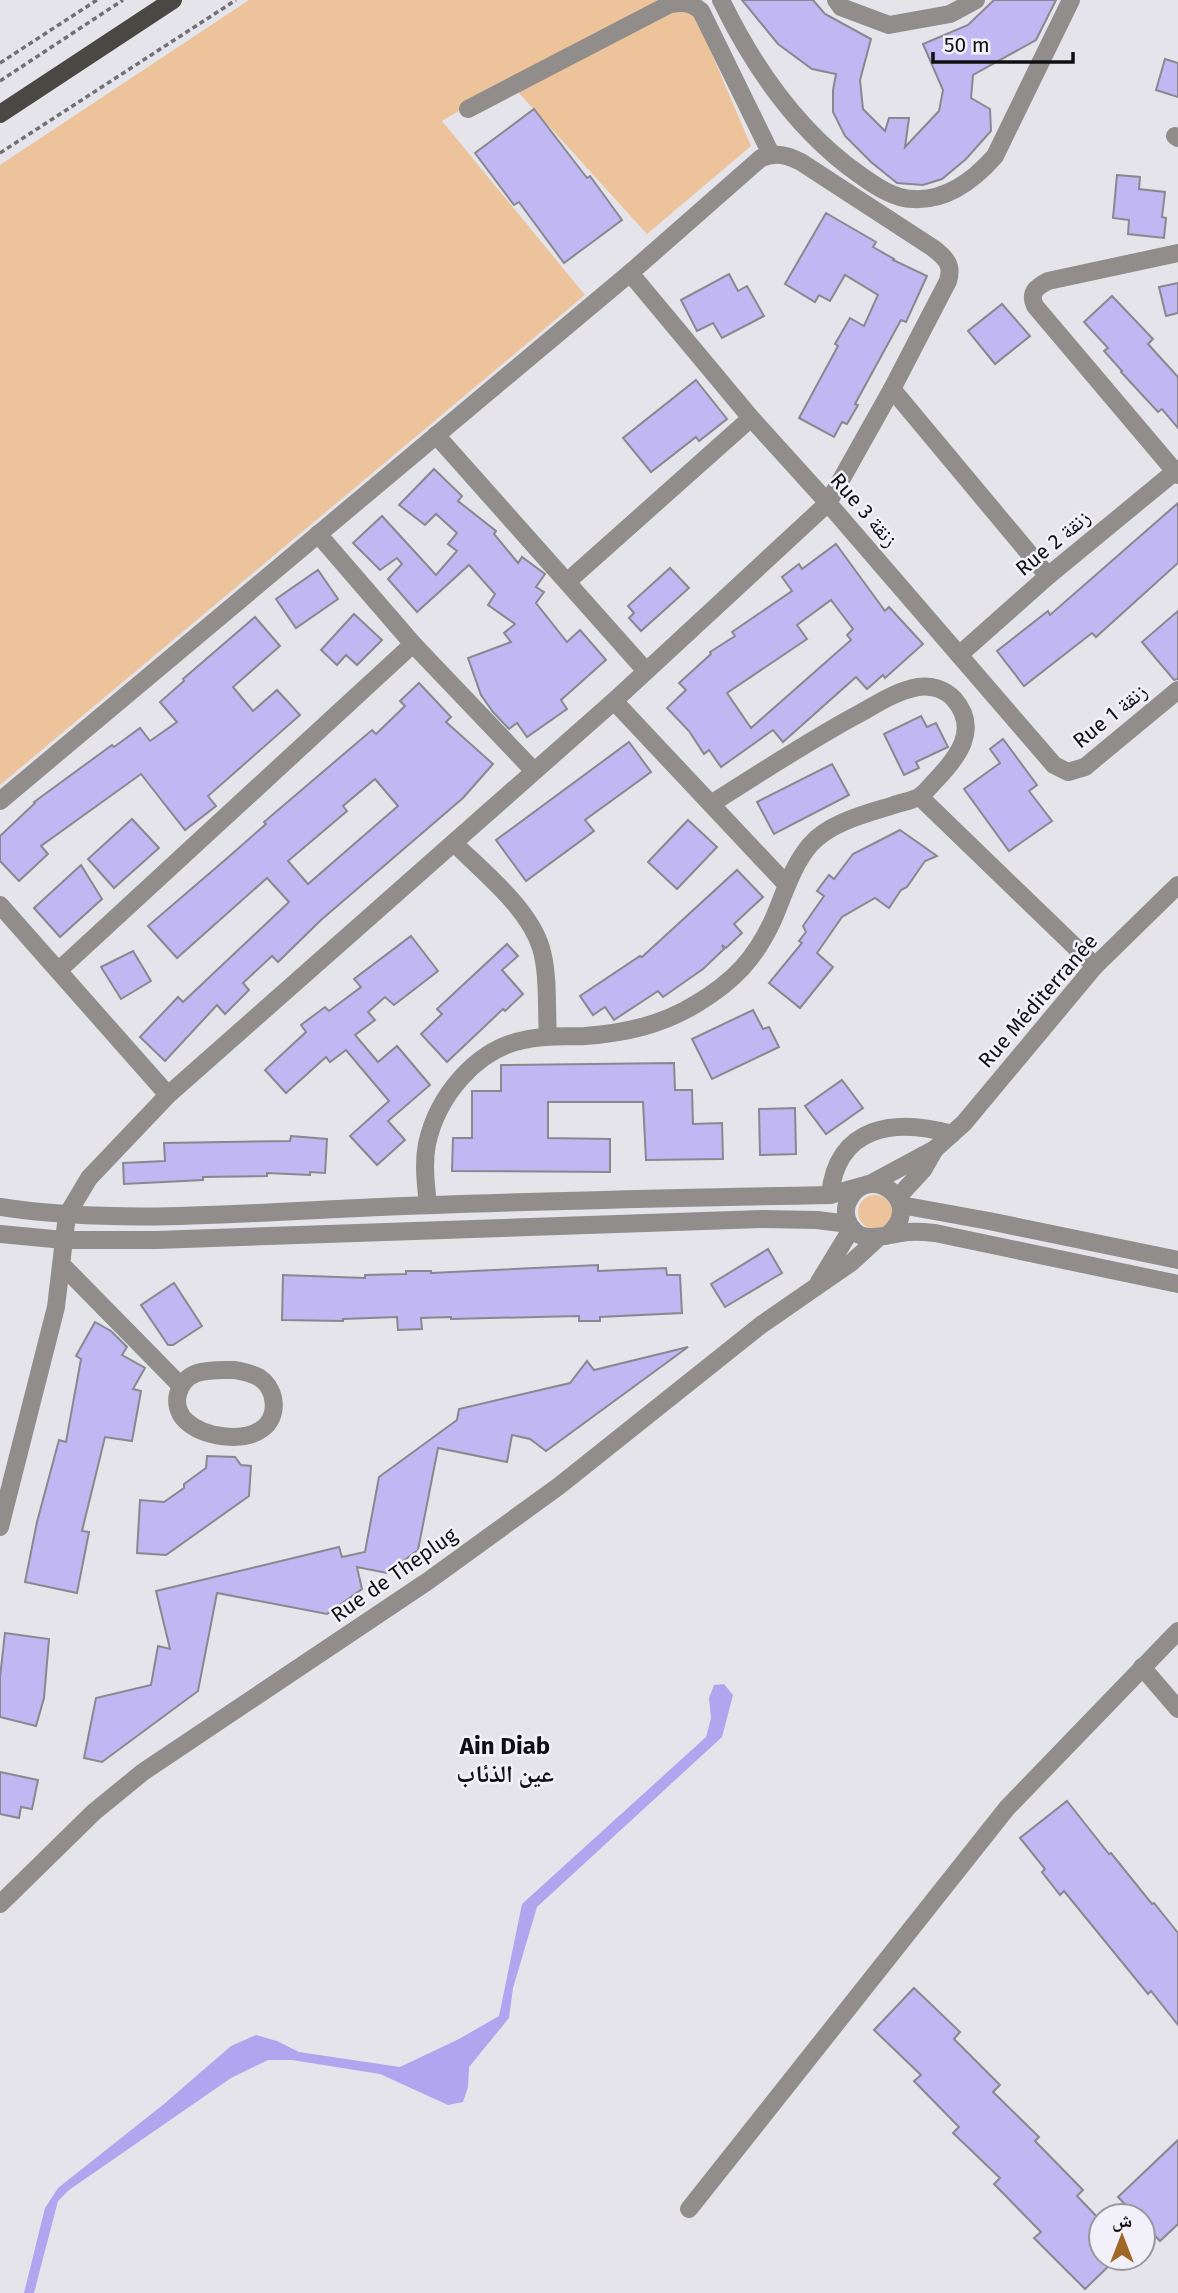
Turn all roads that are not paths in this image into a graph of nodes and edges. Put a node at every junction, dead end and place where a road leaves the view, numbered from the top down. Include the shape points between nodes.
1 (721, 0) edge
2 (836, 0) edge
3 (976, 0) edge
4 (1071, 0) edge
5 (168, 1) edge
6 (468, 109) dead end
7 (0, 114) edge
8 (771, 154) junction
9 (1178, 253) edge
10 (630, 274) junction
11 (892, 389) junction
12 (751, 418) junction
13 (436, 435) junction
14 (1177, 472) edge
15 (828, 503) junction
16 (318, 534) junction
17 (1048, 576) junction
18 (568, 581) junction
19 (413, 644) junction
20 (959, 654) junction
21 (646, 671) junction
22 (1178, 690) edge
23 (614, 701) junction
24 (534, 771) junction
25 (1068, 772) joint
26 (920, 797) junction
27 (0, 801) edge
28 (711, 804) junction
29 (454, 843) junction
30 (787, 885) junction
31 (1178, 886) edge
32 (0, 905) edge
33 (1095, 966) junction
34 (59, 970) junction
35 (548, 1036) junction
36 (168, 1095) junction
37 (952, 1135) junction
38 (935, 1149) junction
39 (866, 1185) junction
40 (830, 1195) junction
41 (899, 1201) junction
42 (428, 1205) junction
43 (0, 1207) edge
44 (68, 1215) junction
45 (851, 1226) junction
46 (0, 1234) edge
47 (882, 1237) junction
48 (64, 1240) junction
49 (1178, 1260) edge
50 (62, 1265) junction
51 (1178, 1284) edge
52 (817, 1285) junction
53 (180, 1385) junction
54 (0, 1527) edge
55 (1178, 1631) edge
56 (1142, 1667) junction
57 (1178, 1709) edge
58 (0, 1904) edge
59 (689, 2209) dead end

1 - 4 street via 773,91 812,135 879,189 912,200 944,195 976,177 995,156
2 - 3 street via 841,7 888,25 950,14
5 - 7 main road
6 - 8 street via 670,4 684,2 701,11
8 - 10 street via 750,166
8 - 11 street via 801,162 949,263 947,281
9 - 14 street via 1048,281 1032,293 1035,306
10 - 12 street, Rue 3 زنقة
10 - 13 street
11 - 15 street
11 - 17 street
12 - 15 street, Rue 3 زنقة
12 - 18 street
13 - 16 street
13 - 18 street
14 - 17 street, Rue 2 زنقة
15 - 20 street, Rue 3 زنقة
15 - 21 street
16 - 19 street
16 - 27 street
17 - 20 street, Rue 2 زنقة
18 - 21 street
19 - 24 street
19 - 34 street
20 - 25 street, Rue 3 زنقة via 1054,765
21 - 23 street
22 - 25 street, Rue 1 زنقة via 1085,767
23 - 24 street
23 - 28 street
24 - 29 street
26 - 28 street via 957,756 965,740 965,722 952,696 922,686 886,699
26 - 30 street via 827,831 810,845
26 - 33 street
28 - 30 street
29 - 35 street via 517,906 533,930 541,948
29 - 36 street
30 - 35 street via 753,957 729,983 696,1004 668,1020 632,1030
31 - 33 street, Rue Méditerranée
32 - 34 street
33 - 37 street, Rue Méditerranée
34 - 36 street
35 - 42 street via 503,1046 455,1085 427,1144
36 - 44 street via 89,1178
37 - 38 street, Rue Méditerranée
37 - 40 street via 896,1126 869,1134 840,1159
38 - 39 street, Rue Méditerranée
38 - 41 street, Rue Méditerranée
39 - 40 street, Rue Méditerranée
39 - 41 street via 886,1187
39 - 45 street via 855,1191 847,1204
40 - 42 street, Rue Méditerranée
41 - 47 street via 899,1223
41 - 49 street
42 - 44 street, Rue Méditerranée
43 - 44 street, Rue Méditerranée
44 - 48 street
45 - 47 street via 868,1238
45 - 48 street via 762,1219
45 - 52 street
46 - 48 street
47 - 51 street via 935,1233
47 - 52 street
48 - 50 street
50 - 53 street
50 - 54 street via 49,1337
52 - 58 street, Rue de Theplug via 559,1486 428,1581 143,1772 94,1812
53 - 53 street via 176,1397 181,1414 199,1430 251,1436 273,1416 271,1390 251,1374 200,1372
55 - 56 street
56 - 57 street
56 - 59 street via 1007,1808

